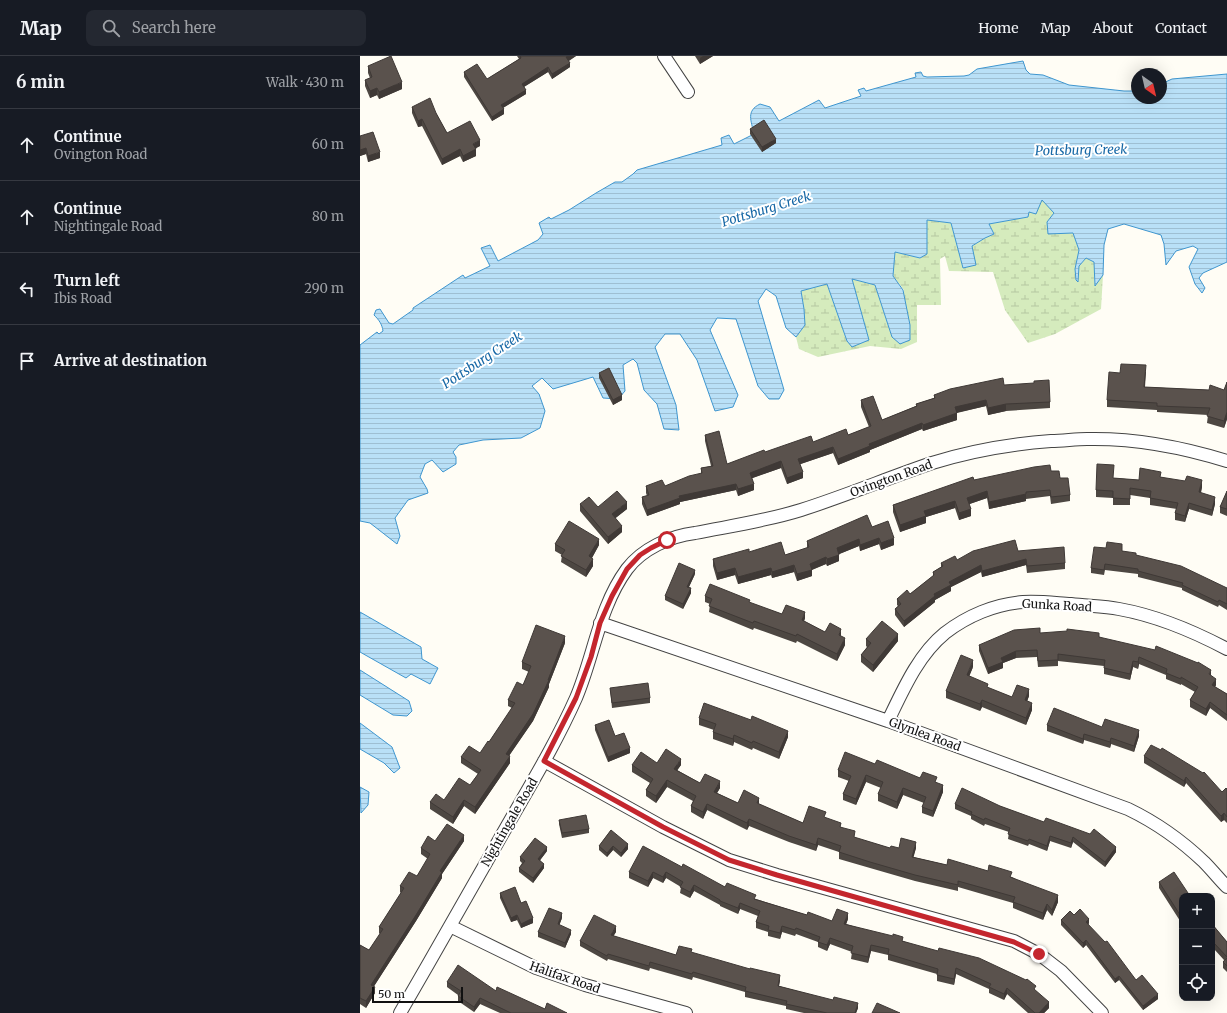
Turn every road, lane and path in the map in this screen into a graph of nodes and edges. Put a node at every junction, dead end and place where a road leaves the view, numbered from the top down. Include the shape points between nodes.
1 (664, 56) edge
2 (688, 92) dead end
3 (1227, 461) edge
4 (600, 623) junction
5 (1227, 649) edge
6 (888, 721) junction
7 (544, 761) junction
8 (1227, 887) edge
9 (450, 926) junction
10 (400, 1013) edge
11 (686, 1013) edge
12 (1102, 1013) edge

1 - 2 street
3 - 4 street, Ovington Road via 1184,449 1139,442 1087,439 1028,443 972,452 933,463 800,510 684,534 667,540 640,555 627,569
4 - 6 street, Glynlea Road
4 - 7 street, Nightingale Road via 576,698
5 - 6 street, Gunka Road via 1176,625 1121,610 1039,602 1007,604 963,620 930,647 903,690
6 - 8 street, Glynlea Road via 1128,809 1163,829 1203,862
7 - 9 street, Nightingale Road
7 - 12 street via 663,827 729,860 1014,942 1039,954 1061,971
9 - 10 street, Nightingale Road
9 - 11 street, Halifax Road via 536,968 585,985

